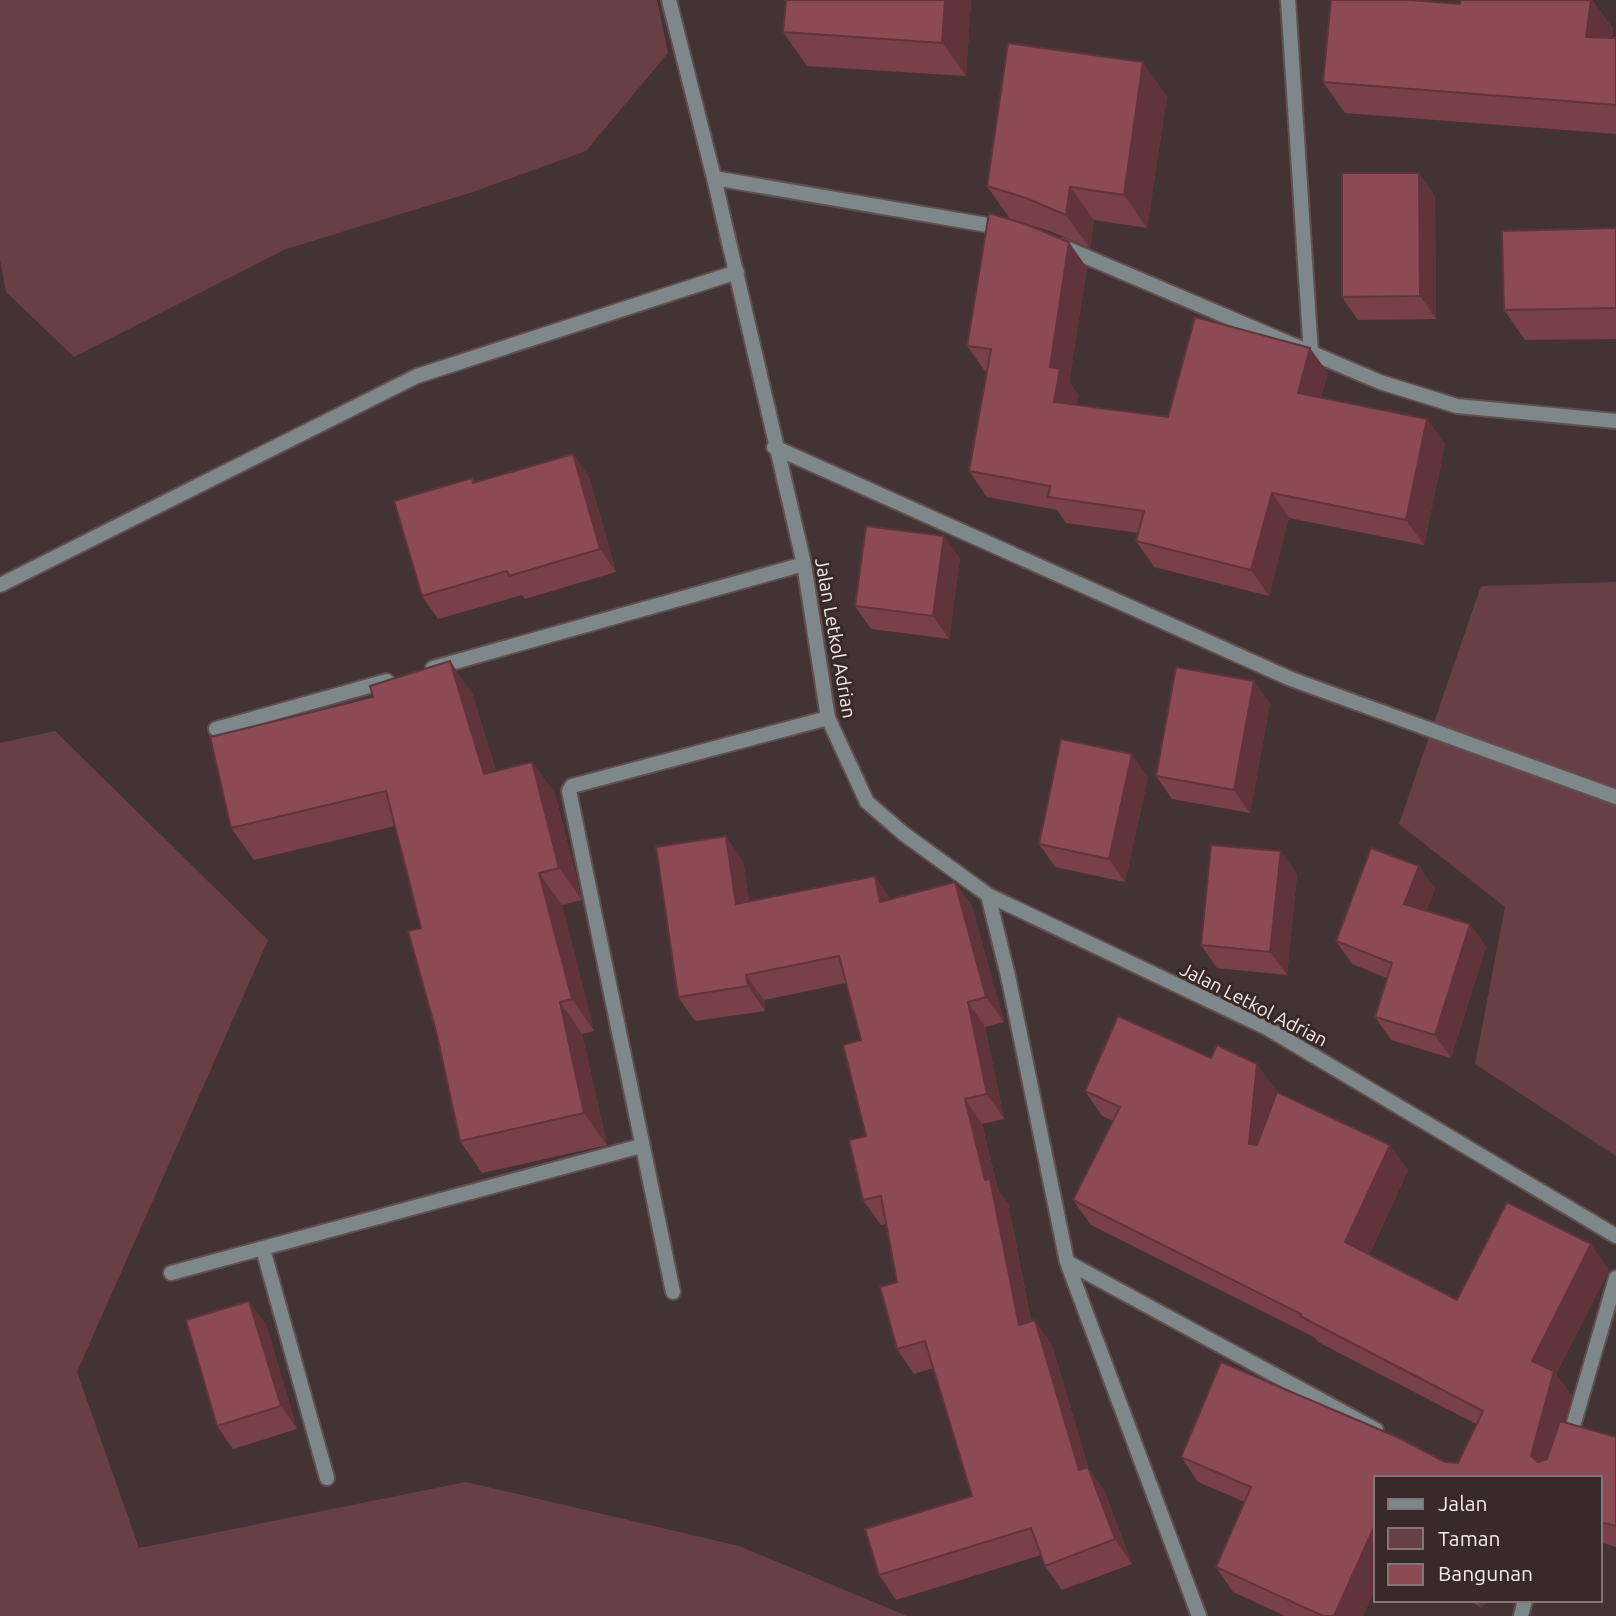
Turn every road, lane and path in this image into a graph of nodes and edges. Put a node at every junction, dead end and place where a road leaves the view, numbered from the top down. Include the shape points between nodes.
1 (669, 0) edge
2 (1288, 0) edge
3 (714, 178) junction
4 (1020, 232) edge
5 (1046, 240) edge
6 (737, 272) junction
7 (1311, 354) junction
8 (1616, 421) edge
9 (774, 447) junction
10 (804, 564) junction
11 (0, 585) edge
12 (828, 718) junction
13 (216, 729) dead end
14 (1616, 797) edge
15 (988, 895) junction
16 (641, 1146) junction
17 (1616, 1236) edge
18 (263, 1249) junction
19 (1067, 1262) junction
20 (171, 1273) dead end
21 (1616, 1278) edge
22 (673, 1292) dead end
23 (1391, 1438) edge
24 (1559, 1476) edge
25 (327, 1478) dead end
26 (1199, 1616) edge

1 - 3 street, Jalan Letkol Adrian
2 - 7 street
3 - 4 street
3 - 6 street, Jalan Letkol Adrian
5 - 7 street
6 - 9 street, Jalan Letkol Adrian
6 - 11 street via 417,376
7 - 8 street via 1457,406
9 - 10 street, Jalan Letkol Adrian
9 - 14 street via 1291,679
10 - 12 street, Jalan Letkol Adrian
10 - 13 street
12 - 15 street, Jalan Letkol Adrian via 867,802
12 - 16 street via 572,786 569,791
15 - 17 street, Jalan Letkol Adrian via 1267,1028
15 - 19 street
16 - 18 street
16 - 22 street
18 - 20 street
18 - 25 street
19 - 23 street
19 - 26 street
21 - 24 street

